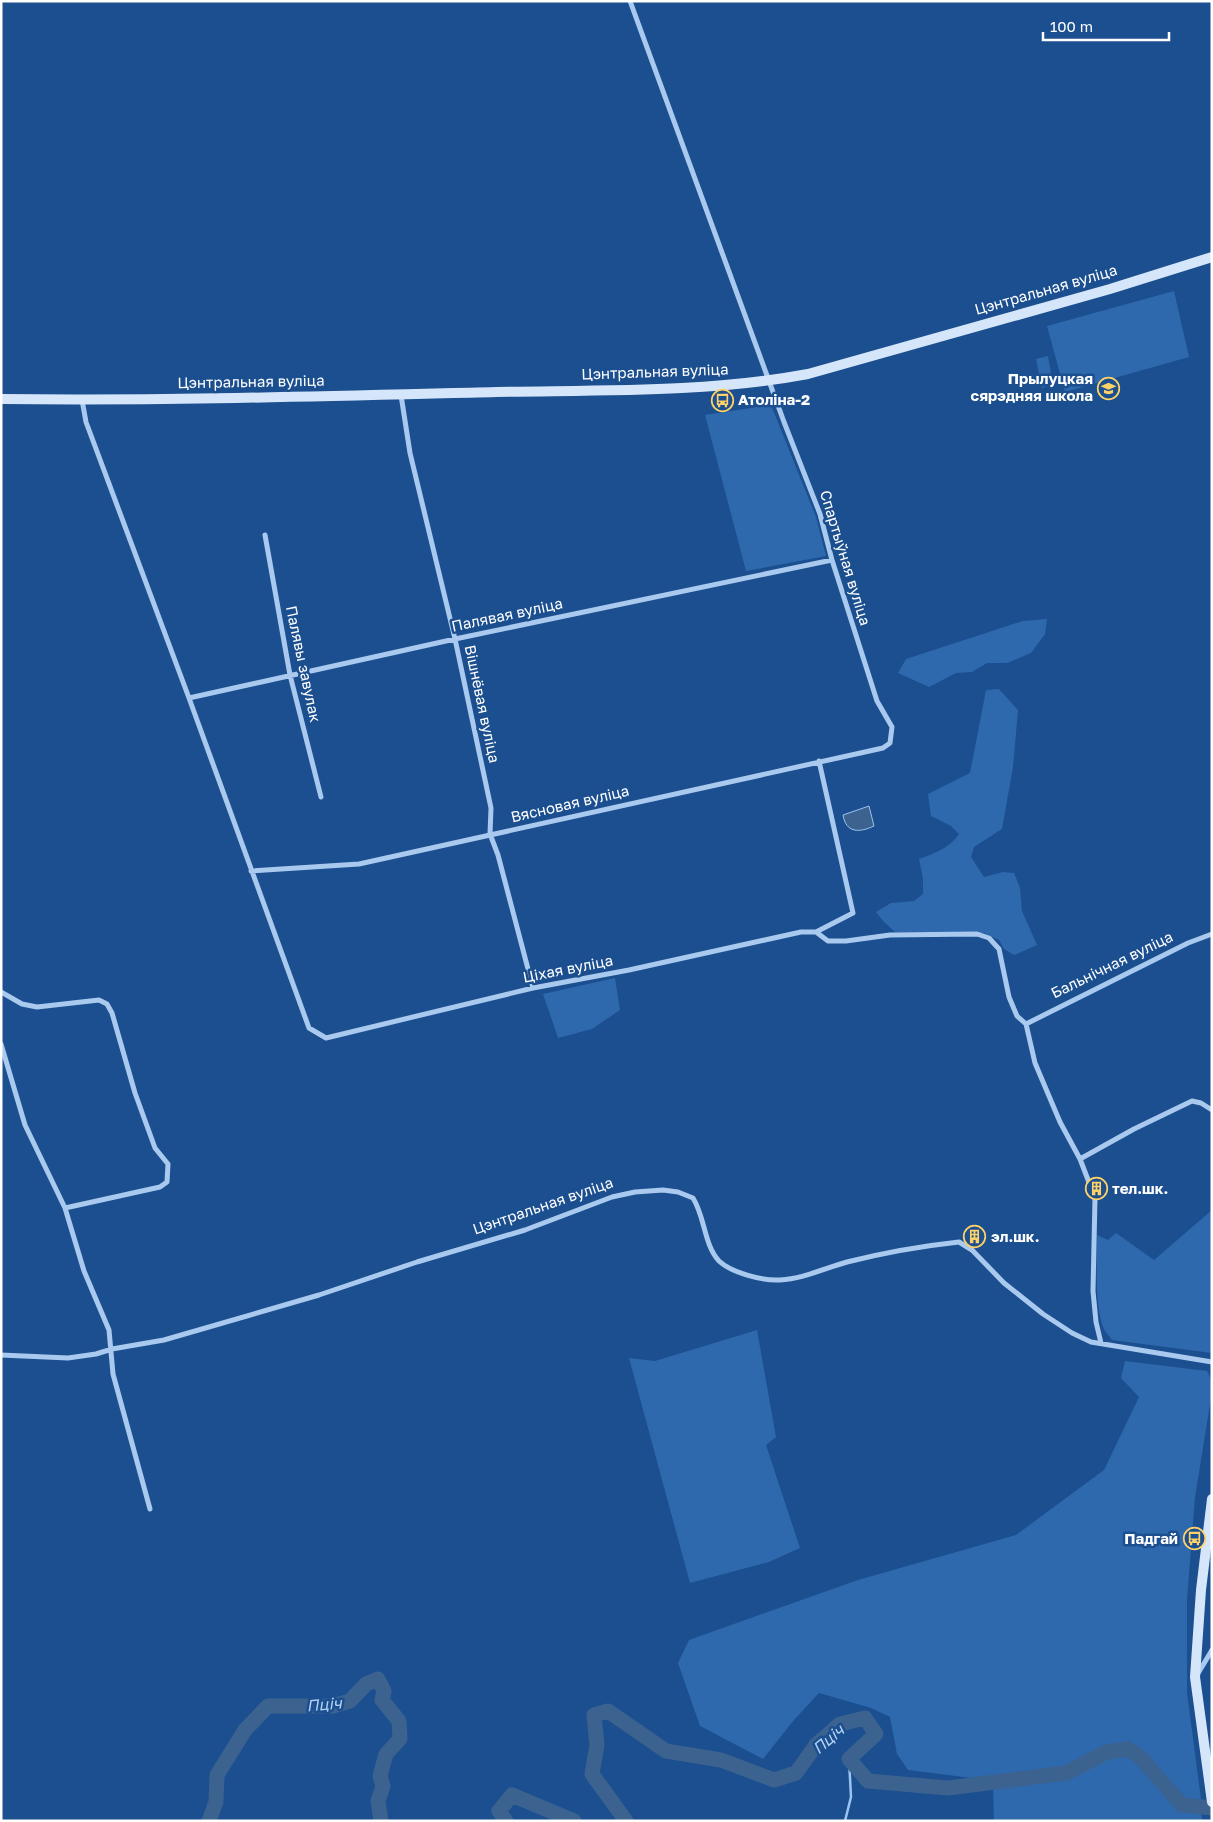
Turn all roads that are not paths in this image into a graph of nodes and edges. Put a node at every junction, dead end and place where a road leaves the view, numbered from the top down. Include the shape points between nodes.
1 (630, 1) edge
2 (1212, 257) edge
3 (770, 381) junction
4 (401, 394) junction
5 (1, 399) edge
6 (82, 400) junction
7 (264, 535) dead end
8 (832, 560) junction
9 (455, 639) junction
10 (290, 675) junction
11 (188, 698) junction
12 (890, 743) joint
13 (818, 761) junction
14 (321, 797) dead end
15 (490, 834) junction
16 (251, 871) junction
17 (816, 932) junction
18 (1212, 934) edge
19 (533, 988) junction
20 (1, 992) edge
21 (1026, 1024) junction
22 (1, 1044) edge
23 (1212, 1110) edge
24 (1080, 1159) junction
25 (65, 1208) junction
26 (1101, 1344) junction
27 (112, 1349) junction
28 (1, 1355) edge
29 (1212, 1362) edge
30 (1212, 1499) edge
31 (150, 1509) dead end
32 (1212, 1650) edge
33 (1196, 1677) junction
34 (1212, 1802) edge

1 - 3 street, Спартыўная вуліца
2 - 3 street, Цэнтральная вуліца via 827,369
3 - 4 street, Цэнтральная вуліца via 698,387
3 - 8 street, Спартыўная вуліца via 820,514
4 - 6 street, Цэнтральная вуліца
4 - 9 street, Вішнёвая вуліца via 410,453
5 - 6 street, Цэнтральная вуліца
6 - 11 street via 86,422
7 - 10 street, Палявы завулак
8 - 9 street, Палявая вуліца
8 - 12 street, Спартыўная вуліца via 877,701 892,727
9 - 10 street, Палявая вуліца
9 - 15 street, Вішнёвая вуліца via 491,808
10 - 11 street, Палявая вуліца
10 - 14 street, Палявы завулак
11 - 16 street
12 - 13 street, Вясновая вуліца via 883,748
13 - 15 street, Вясновая вуліца
13 - 17 street via 853,912
15 - 16 street, Вясновая вуліца via 359,864
15 - 19 street, Вішнёвая вуліца
16 - 19 street, Ціхая вуліца via 309,1028 326,1038
17 - 19 street, Ціхая вуліца via 801,932
17 - 21 street via 828,941 890,935 976,934 989,938 999,949 1009,997 1017,1016
18 - 21 street, Бальнічная вуліца
20 - 25 street via 37,1008 99,1000 106,1004 112,1013 155,1148 168,1164 167,1182 160,1187
21 - 24 street via 1036,1063 1053,1106
22 - 25 street via 25,1125
23 - 24 street via 1192,1101
24 - 26 street via 1095,1198 1093,1291
25 - 27 street via 84,1271 109,1330
26 - 27 street, Цэнтральная вуліца via 1072,1333 1043,1314 959,1242 848,1262 780,1280 756,1277 731,1269 712,1251 693,1198 678,1192 653,1190 612,1197 526,1230 218,1325 164,1340
26 - 29 street
27 - 28 street, Цэнтральная вуліца via 68,1358
27 - 31 street via 114,1374
30 - 33 street via 1201,1590
32 - 33 street
33 - 34 street

